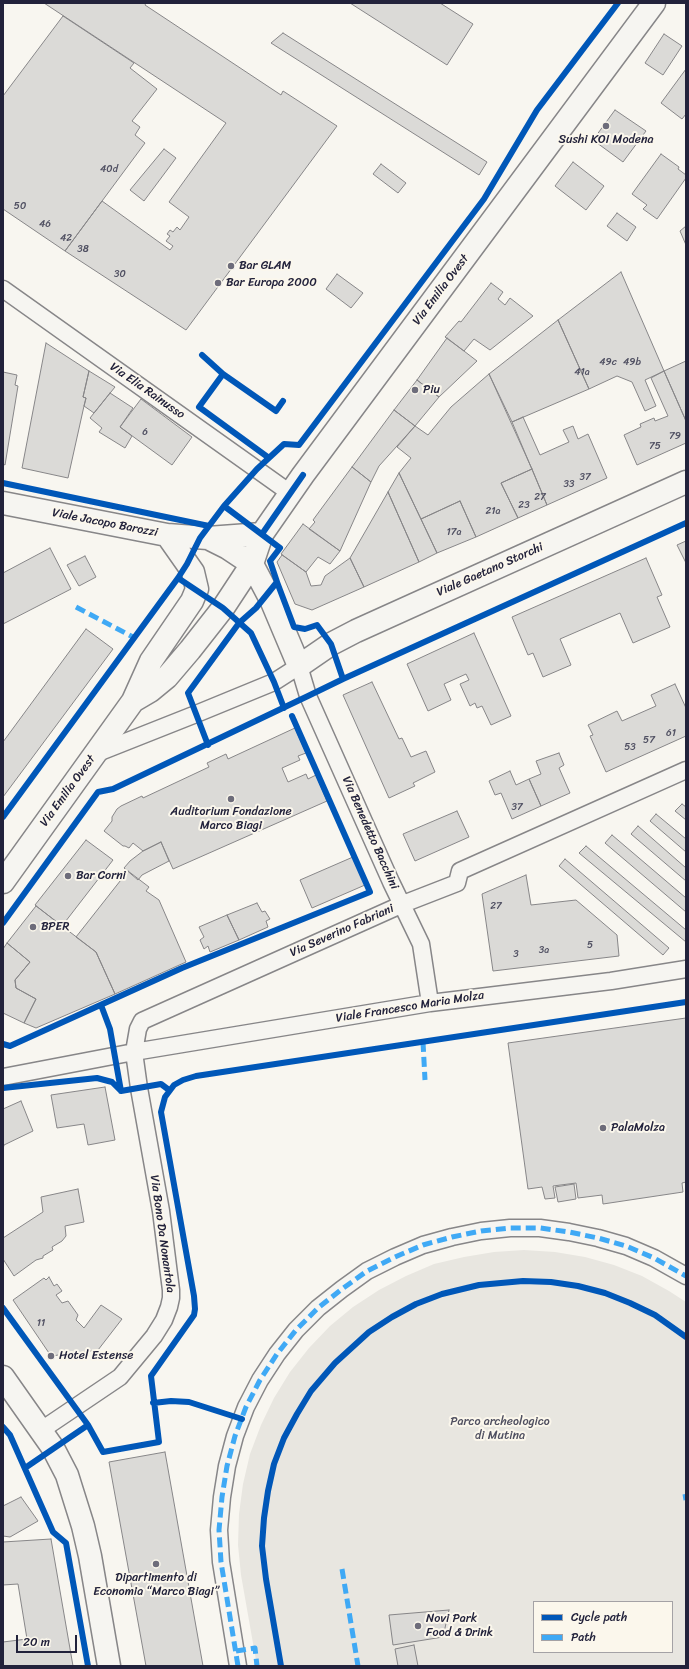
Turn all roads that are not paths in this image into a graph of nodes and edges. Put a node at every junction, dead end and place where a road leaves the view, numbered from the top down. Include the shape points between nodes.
1 (654, 3) edge
2 (3, 289) edge
3 (686, 482) edge
4 (290, 493) junction
5 (3, 503) edge
6 (262, 534) junction
7 (167, 535) junction
8 (208, 538) junction
9 (252, 564) junction
10 (299, 666) junction
11 (133, 701) junction
12 (95, 754) junction
13 (686, 770) edge
14 (3, 882) edge
15 (403, 904) junction
16 (686, 969) edge
17 (430, 1003) junction
18 (134, 1052) junction
19 (3, 1077) edge
20 (686, 1276) edge
21 (3, 1377) edge
22 (40, 1431) junction
23 (109, 1666) edge
24 (238, 1666) edge

1 - 4 street, Via Emilia Ovest
2 - 4 street, Via Elia Rainusso
3 - 10 street, Viale Gaetano Storchi via 356,631 330,644
4 - 6 street, Via Emilia Ovest
5 - 7 street, Viale Jacopo Barozzi
6 - 8 street
6 - 9 street, Via Emilia Ovest
7 - 8 street, Viale Jacopo Barozzi
7 - 11 street, Via Emilia Ovest via 193,572 197,589 192,601 151,660
8 - 9 street
9 - 10 street via 272,602
9 - 11 street, Via Emilia Ovest via 223,608 167,677
10 - 12 street via 274,682
10 - 15 street, Via Benedetto Bacchini via 308,696
11 - 12 street, Via Emilia Ovest
12 - 14 street, Via Emilia Ovest
13 - 15 street, Via Severino Fabriani via 460,871 457,883
15 - 17 street, Via Benedetto Bacchini via 421,944
15 - 18 street, Via Severino Fabriani via 142,1021
16 - 17 street, Viale Francesco Maria Molza via 611,981
17 - 18 street, Viale Francesco Maria Molza
18 - 19 street
18 - 22 street, Via Bono Da Nonantola via 161,1211 171,1298 164,1320 120,1377
20 - 24 street via 654,1258 598,1238 540,1228 510,1228 481,1231 423,1245 368,1271 318,1308 296,1330 260,1380 246,1407 227,1466 219,1530 221,1562
21 - 22 street
22 - 23 street via 53,1448 67,1475 83,1526

